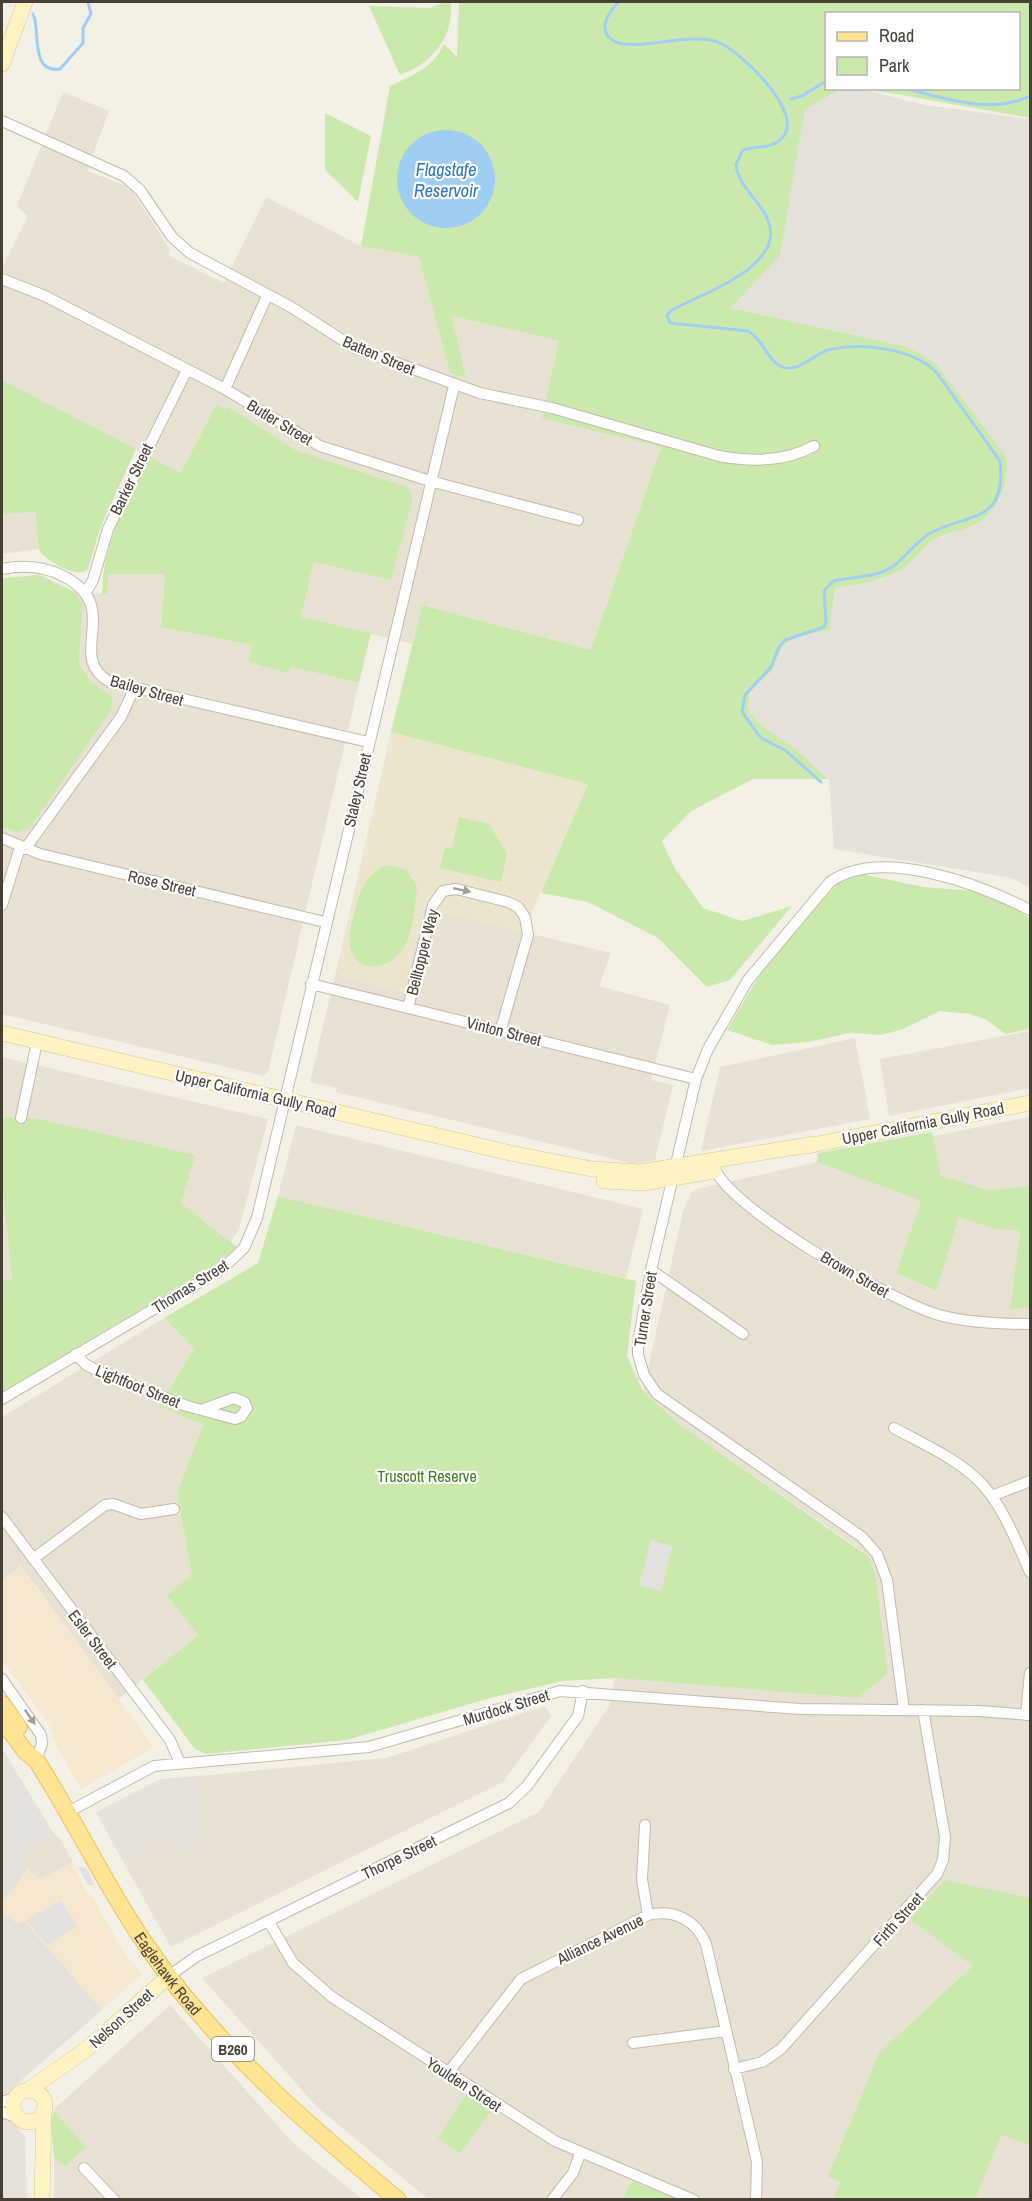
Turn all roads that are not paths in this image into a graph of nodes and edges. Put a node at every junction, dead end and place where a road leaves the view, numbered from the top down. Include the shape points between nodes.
1 (25, 2) edge
2 (2, 64) edge
3 (2, 121) edge
4 (2, 279) edge
5 (267, 296) junction
6 (187, 370) junction
7 (454, 386) junction
8 (225, 388) junction
9 (814, 446) dead end
10 (430, 481) junction
11 (578, 520) dead end
12 (2, 569) edge
13 (86, 592) junction
14 (134, 689) junction
15 (368, 742) junction
16 (2, 838) edge
17 (22, 848) junction
18 (2, 905) edge
19 (1030, 910) edge
20 (325, 922) junction
21 (312, 984) junction
22 (408, 1008) junction
23 (501, 1029) junction
24 (2, 1033) edge
25 (37, 1042) junction
26 (696, 1079) junction
27 (285, 1100) junction
28 (1030, 1103) edge
29 (21, 1118) dead end
30 (713, 1166) junction
31 (672, 1174) junction
32 (651, 1270) junction
33 (1030, 1324) edge
34 (743, 1334) dead end
35 (76, 1354) junction
36 (2, 1399) edge
37 (204, 1409) dead end
38 (894, 1428) dead end
39 (1030, 1481) edge
40 (992, 1496) junction
41 (174, 1509) dead end
42 (2, 1517) edge
43 (33, 1558) junction
44 (1030, 1572) edge
45 (1030, 1673) edge
46 (2, 1679) edge
47 (583, 1691) junction
48 (2, 1704) edge
49 (904, 1710) junction
50 (923, 1710) junction
51 (1028, 1715) edge
52 (2, 1720) edge
53 (36, 1760) junction
54 (180, 1763) junction
55 (68, 1812) junction
56 (645, 1825) dead end
57 (648, 1915) junction
58 (269, 1922) junction
59 (169, 1976) junction
60 (726, 2031) junction
61 (633, 2043) dead end
62 (74, 2059) junction
63 (734, 2069) junction
64 (448, 2073) junction
65 (15, 2097) edge
66 (44, 2106) junction
67 (2, 2112) edge
68 (21, 2120) junction
69 (580, 2154) junction
70 (43, 2157) junction
71 (84, 2168) dead end
72 (42, 2199) edge
73 (114, 2199) edge
74 (398, 2199) edge
75 (552, 2199) edge
76 (694, 2199) edge
77 (756, 2199) edge

1 - 2 street
3 - 5 street, Batten Street via 124,176 140,190 181,245
4 - 6 street, Butler Street via 55,301
5 - 7 street, Batten Street via 355,348
5 - 8 street
6 - 8 street, Butler Street
6 - 13 street, Barker Street via 111,522
7 - 9 street, Batten Street via 552,408 733,459 784,457
7 - 10 street, Staley Street
8 - 10 street, Butler Street via 320,446
10 - 11 street, Butler Street
10 - 15 street, Staley Street
12 - 13 street via 51,570
13 - 14 street, Bailey Street via 92,606 91,653 95,668 110,682
14 - 15 street, Bailey Street
14 - 17 street via 121,717
15 - 20 street, Staley Street
16 - 17 street, Rose Street
17 - 18 street
17 - 20 street, Rose Street
19 - 26 street, Turner Street via 968,884 921,872 870,867 839,876 754,972 708,1049
20 - 21 street, Staley Street
21 - 22 street, Vinton Street
21 - 27 street, Staley Street
22 - 23 street, Vinton Street
22 -> 23 street, Belltopper Way via 433,905 442,891 456,889 513,904 525,917 528,935
23 - 26 street, Vinton Street
24 - 25 street, Upper California Gully Road
25 - 27 street, Upper California Gully Road
25 - 29 street
26 - 31 street, Turner Street
27 - 31 street, Upper California Gully Road via 510,1153 598,1180 630,1183
27 - 35 street, Thomas Street via 257,1218 238,1255 223,1268
28 - 30 street, Upper California Gully Road
30 - 31 street, Upper California Gully Road
30 - 33 street, Brown Street via 730,1190 759,1213 867,1283 912,1306 962,1320
31 - 32 street, Turner Street
32 - 34 street
32 - 49 street, Turner Street via 638,1343 644,1375 667,1403 873,1548 887,1580
35 - 36 street, Thomas Street
35 - 37 street, Lightfoot Street via 107,1376
38 - 40 street via 970,1472
39 - 40 street
40 - 44 street
41 - 43 street via 141,1514 105,1505
42 - 43 street, Esler Street
43 - 54 street, Esler Street via 170,1740
45 - 51 street
46 -> 53 street via 41,1735
47 - 49 street, Murdock Street via 800,1709
47 - 54 street, Murdock Street via 553,1692 369,1747
47 - 58 street, Thorpe Street via 578,1716 527,1786 509,1803
48 - 53 main road, Eaglehawk Road / B260 via 29,1741
49 - 50 street, Murdock Street
50 - 51 street, Murdock Street
50 - 63 street, Firth Street via 945,1837 937,1874 782,2049 762,2062
52 - 53 main road, Eaglehawk Road / B260
53 - 55 main road, Eaglehawk Road / B260
54 - 55 street, Murdock Street via 145,1769
55 - 59 main road, Eaglehawk Road / B260 via 133,1925
56 - 57 street via 642,1879
57 - 60 street, Alliance Avenue via 676,1915 701,1933
57 - 64 street, Alliance Avenue via 521,1979
58 - 59 street, Thorpe Street via 190,1960
58 - 64 street, Youlden Street via 287,1955 315,1985
59 - 62 street, Nelson Street
59 - 74 main road, Eaglehawk Road / B260 via 278,2097
60 - 61 street
60 - 63 street, Alliance Avenue
62 - 65 street, Nelson Street
62 - 66 street, Nelson Street via 51,2087
63 - 77 street, Alliance Avenue via 757,2162
64 - 69 street, Youlden Street
65 - 66 street via 37,2093
65 - 68 street via 13,2110
66 - 68 street via 33,2122
66 - 70 street
67 - 68 street
68 - 70 street
69 - 75 street via 573,2173
69 - 76 street, Youlden Street
70 - 72 street
71 - 73 street

